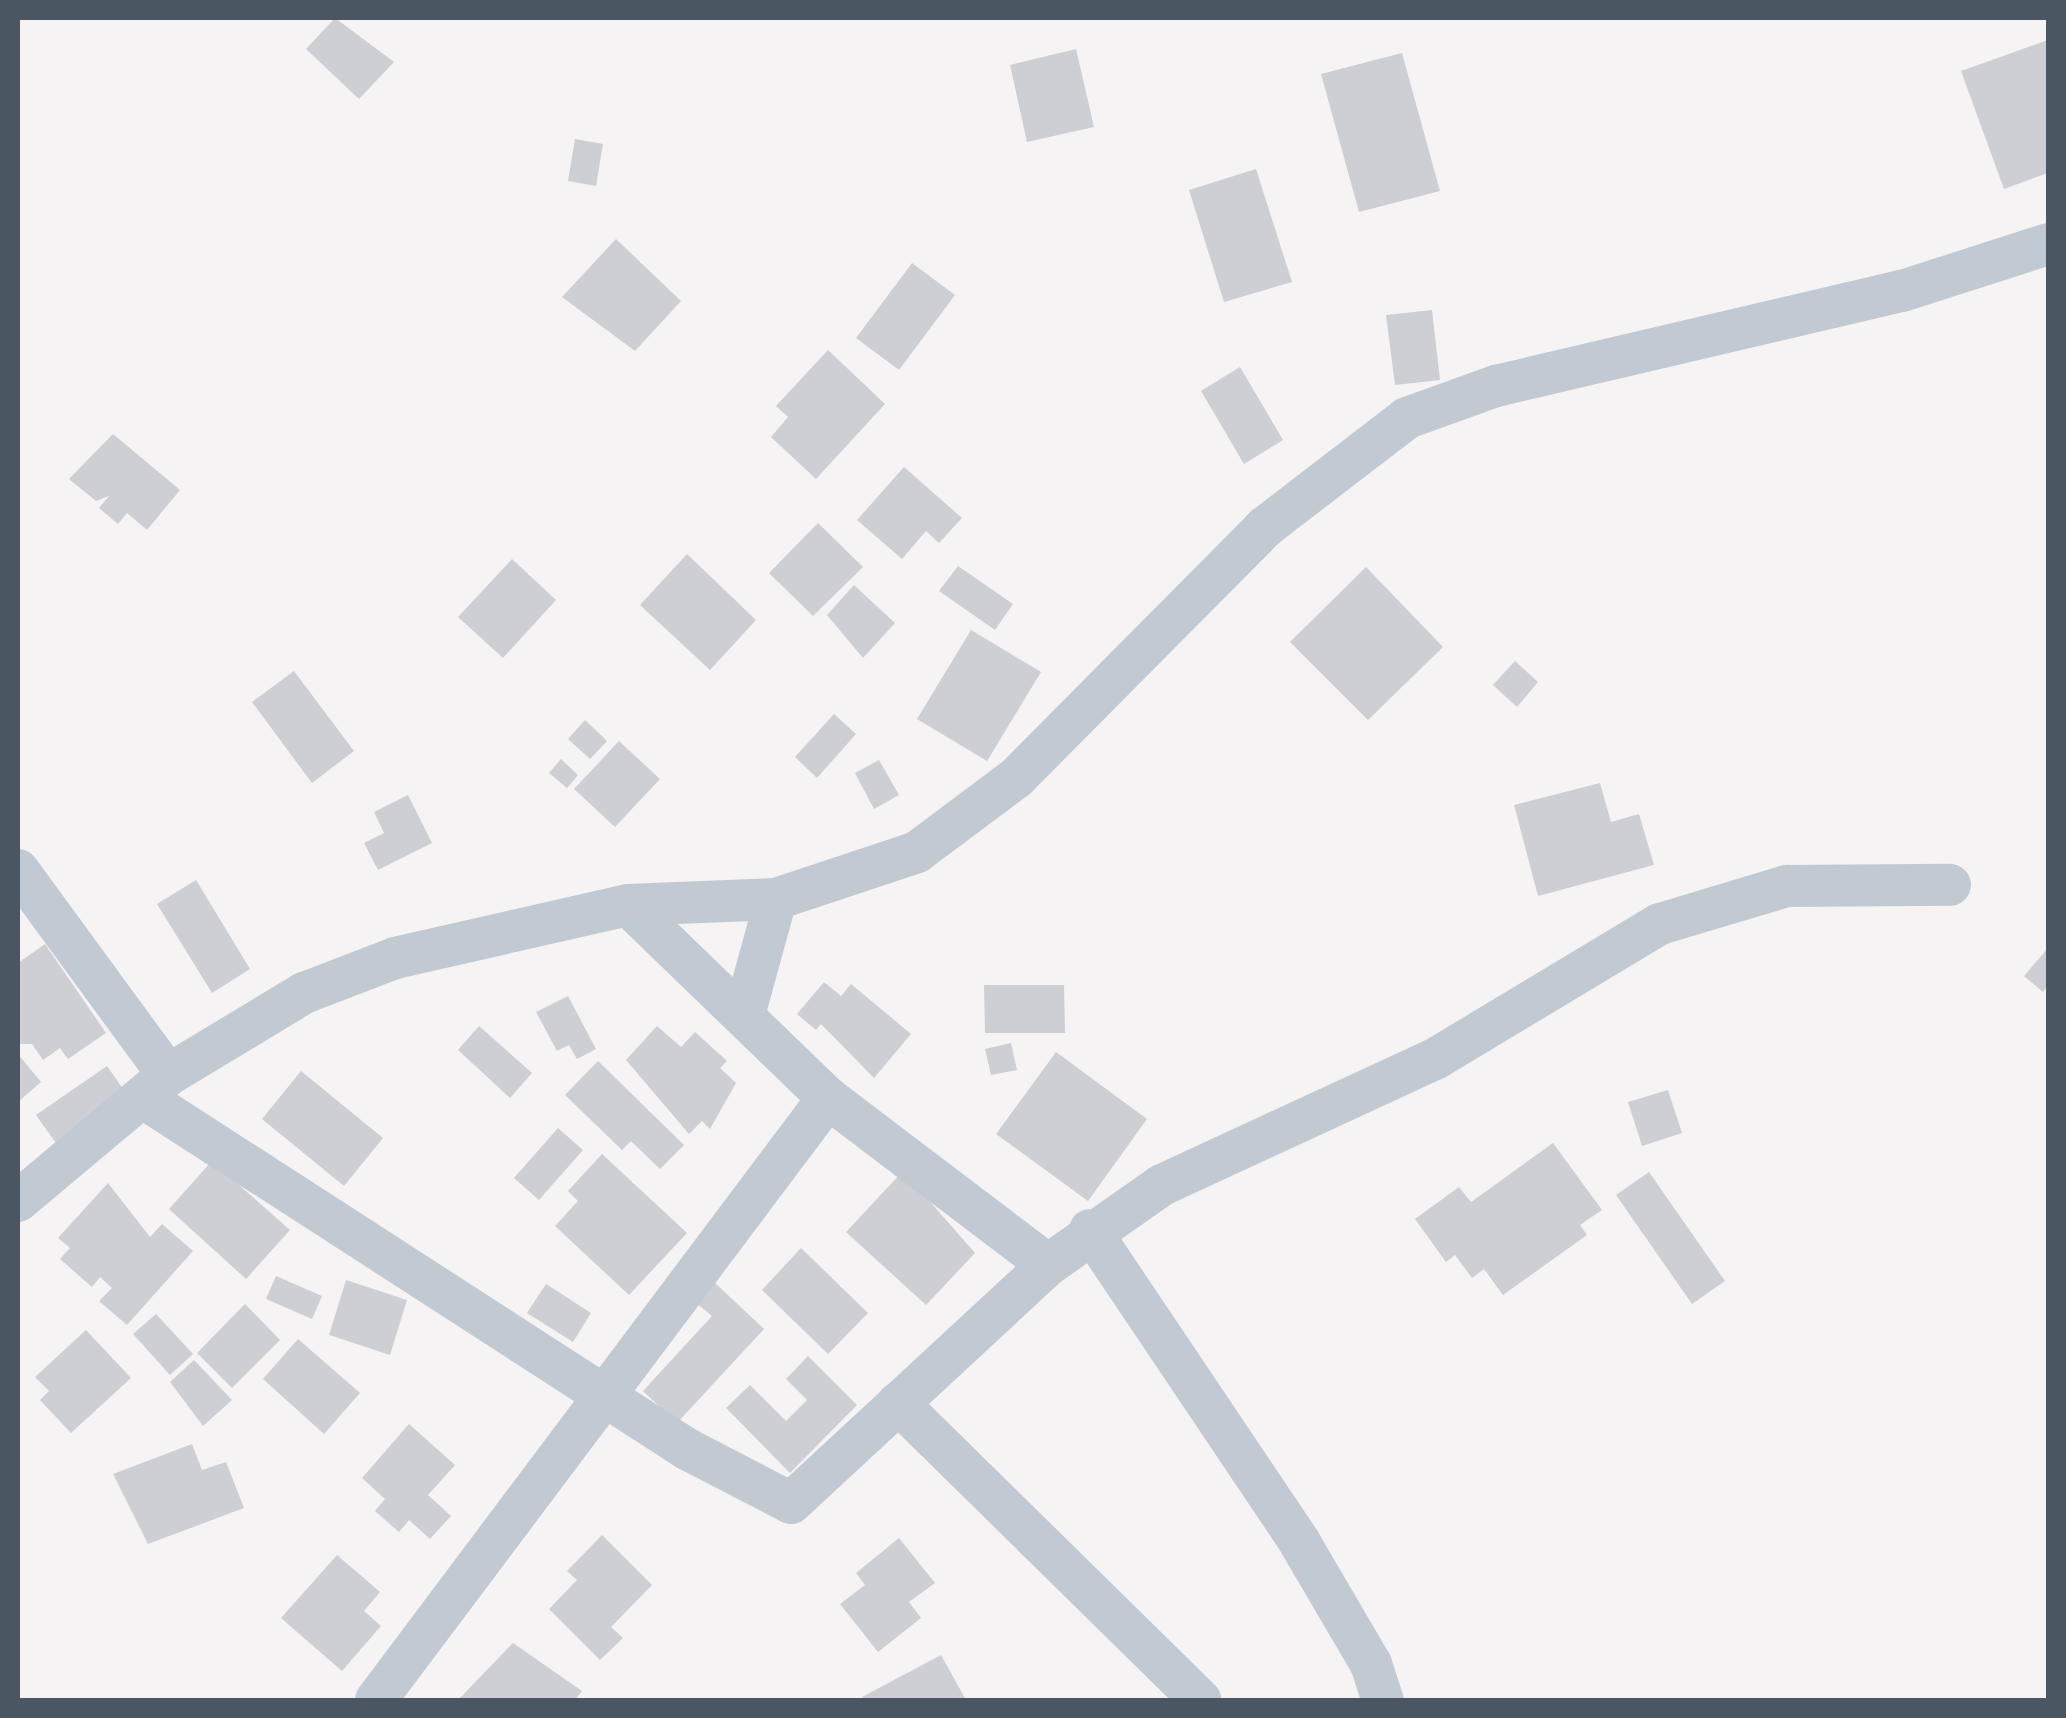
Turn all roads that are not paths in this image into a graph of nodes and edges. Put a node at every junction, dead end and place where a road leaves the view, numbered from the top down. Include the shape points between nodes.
1 (2048, 244) edge
2 (18, 870) edge
3 (1950, 885) dead end
4 (776, 899) junction
5 (628, 906) junction
6 (744, 1015) junction
7 (155, 1086) junction
8 (828, 1098) junction
9 (18, 1201) edge
10 (1090, 1230) junction
11 (1048, 1264) junction
12 (601, 1391) junction
13 (898, 1403) junction
14 (376, 1700) edge
15 (1200, 1700) edge
16 (1382, 1700) edge

1 - 4 street via 1902,291 1496,386 1407,418 1265,528 1016,778 917,852
2 - 7 street
3 - 10 street via 1787,886 1660,924 1435,1060 1162,1185
4 - 5 street
4 - 6 street
5 - 6 street
5 - 7 street via 395,958 304,994
6 - 8 street
7 - 9 street
7 - 12 street
8 - 11 street
8 - 12 street
10 - 11 street
10 - 16 street via 1300,1543 1371,1664
11 - 13 street
12 - 13 street via 757,1491 791,1503 812,1493
12 - 14 street
13 - 15 street

